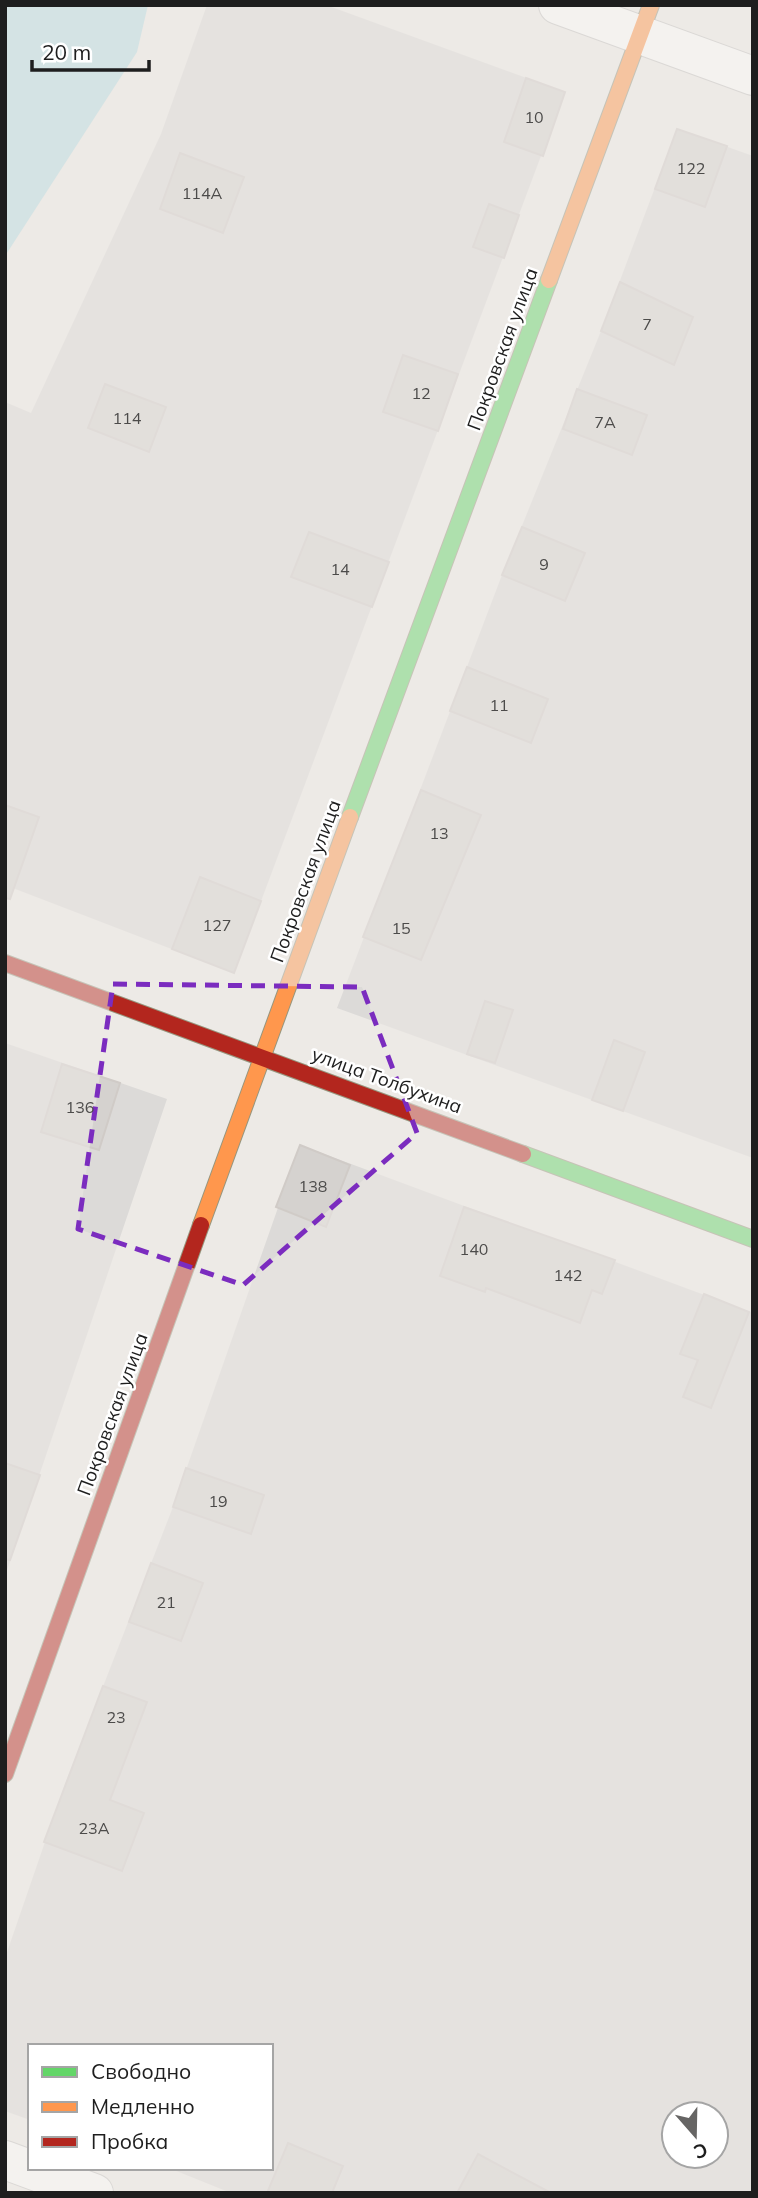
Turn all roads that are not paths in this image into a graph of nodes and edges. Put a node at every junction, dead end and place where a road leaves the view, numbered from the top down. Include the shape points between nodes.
1 (558, 5) edge
2 (646, 20) edge
3 (753, 76) edge
4 (5, 964) edge
5 (262, 1056) junction
6 (753, 1239) edge
7 (5, 1773) edge
8 (5, 2160) edge
9 (28, 2169) edge
10 (32, 2170) edge
11 (93, 2193) edge

1 - 2 street
2 - 3 street
2 - 5 street, Покровская улица
4 - 5 street, улица Толбухина
5 - 6 street, улица Толбухина
5 - 7 street, Покровская улица
8 - 9 street
10 - 11 street

